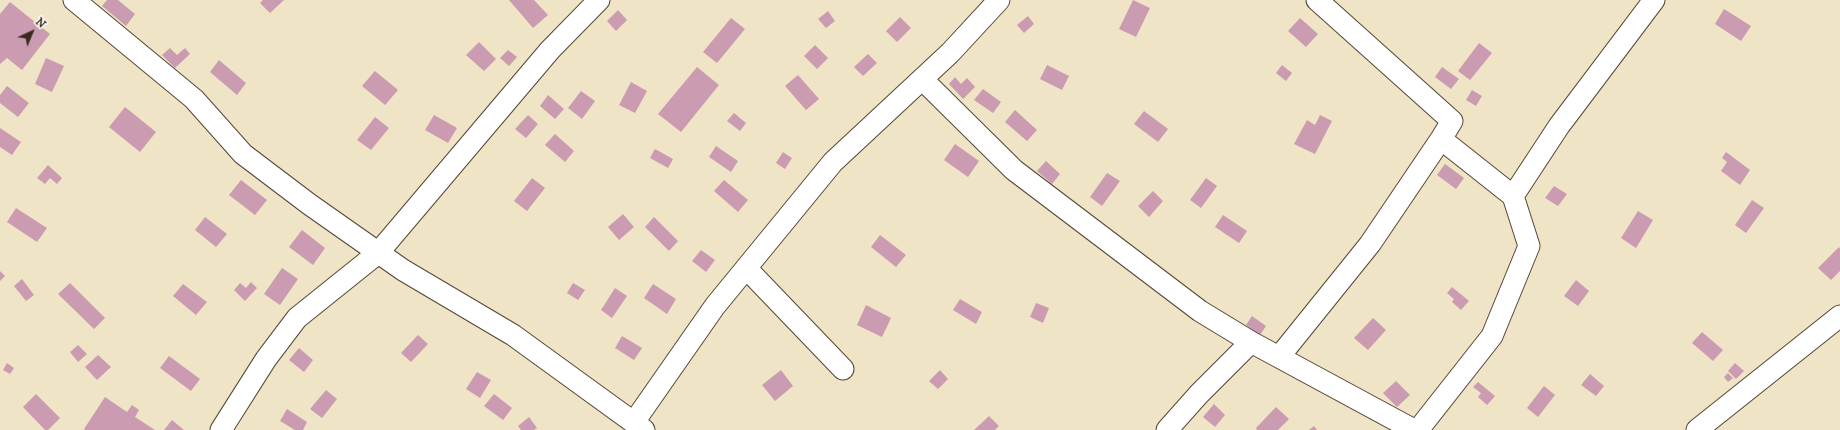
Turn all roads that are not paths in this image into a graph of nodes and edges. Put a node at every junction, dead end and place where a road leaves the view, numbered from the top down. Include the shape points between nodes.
1 (74, 0) edge
2 (599, 0) edge
3 (999, 0) edge
4 (1317, 0) edge
5 (1654, 0) edge
6 (922, 79) junction
7 (1441, 139) junction
8 (1513, 196) junction
9 (378, 253) junction
10 (747, 268) junction
11 (1840, 316) edge
12 (1251, 342) junction
13 (1280, 357) junction
14 (843, 369) dead end
15 (639, 426) edge
16 (221, 430) edge
17 (1167, 430) edge
18 (1414, 430) edge
19 (1418, 430) edge
20 (1696, 430) edge

1 - 9 street via 194,99 243,154
2 - 9 street via 550,50
3 - 6 street
4 - 7 street via 1452,121
5 - 8 street via 1559,126
6 - 10 street via 833,162
6 - 12 street via 1014,170 1200,311
7 - 8 street
7 - 13 street via 1370,244
8 - 19 street via 1529,246 1492,336
9 - 15 street via 513,335
9 - 16 street via 297,318 266,359
10 - 14 street
10 - 15 street via 715,306
11 - 20 street
12 - 13 street
12 - 17 street
13 - 18 street

